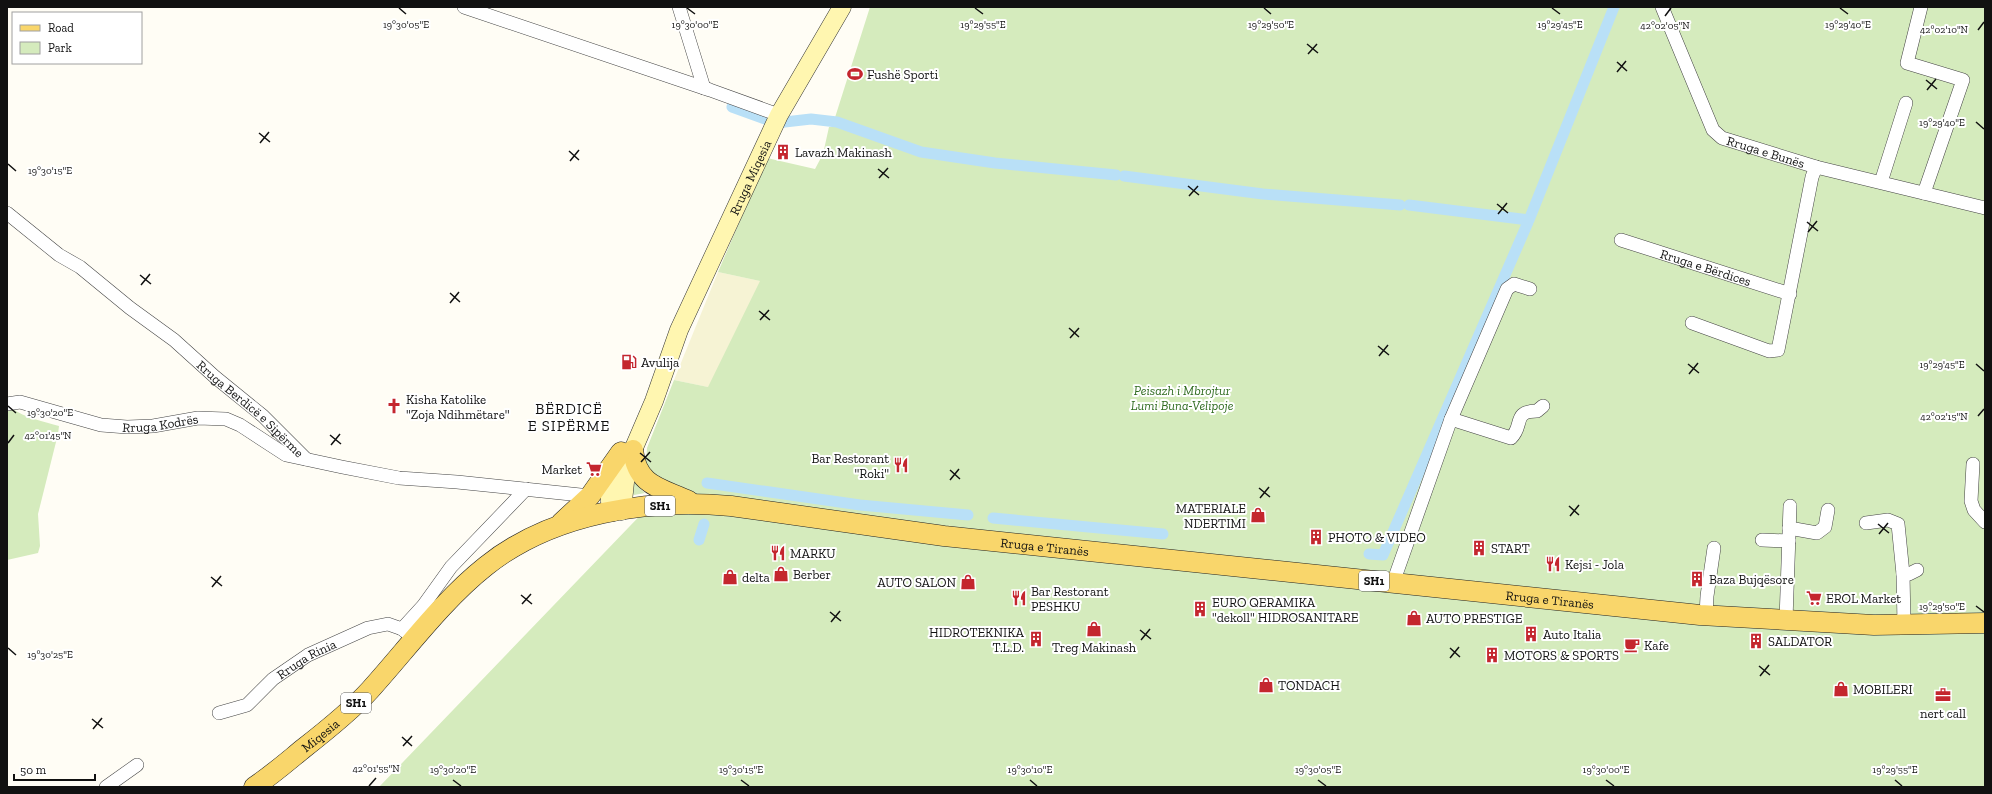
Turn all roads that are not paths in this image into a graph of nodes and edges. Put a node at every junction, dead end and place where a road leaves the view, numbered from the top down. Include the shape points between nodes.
1 (464, 7) edge
2 (679, 7) edge
3 (842, 7) edge
4 (1662, 7) edge
5 (1920, 7) edge
6 (704, 88) junction
7 (1906, 103) dead end
8 (778, 118) junction
9 (1816, 167) junction
10 (1881, 182) junction
11 (1924, 193) junction
12 (1985, 208) edge
13 (7, 213) edge
14 (1621, 240) dead end
15 (1530, 289) dead end
16 (1790, 294) junction
17 (1692, 323) dead end
18 (7, 404) edge
19 (1543, 406) dead end
20 (1451, 419) junction
21 (627, 451) junction
22 (306, 459) junction
23 (1973, 464) dead end
24 (526, 489) junction
25 (590, 496) junction
26 (698, 505) junction
27 (1790, 506) dead end
28 (1828, 510) dead end
29 (618, 512) junction
30 (1985, 522) edge
31 (1866, 523) dead end
32 (1790, 528) junction
33 (551, 530) junction
34 (1762, 540) dead end
35 (1789, 541) junction
36 (1714, 548) dead end
37 (1917, 570) dead end
38 (1903, 574) junction
39 (1393, 583) junction
40 (1706, 615) junction
41 (1786, 620) junction
42 (1985, 623) edge
43 (1904, 624) junction
44 (409, 634) junction
45 (219, 713) dead end
46 (137, 765) dead end
47 (106, 787) edge
48 (254, 787) edge

1 - 6 street
2 - 6 street
3 - 8 main road, Rruga Miqesia
4 - 9 street, Rruga e Bunës via 1713,130 1722,138
5 - 11 street via 1907,63 1963,80
6 - 8 street
7 - 10 street
8 - 21 main road, Rruga Miqesia via 669,354 654,401
9 - 10 street, Rruga e Bunës
9 - 16 street
10 - 11 street, Rruga e Bunës
11 - 12 street, Rruga e Bunës
13 - 22 street, Rruga Berdicë e Sipërme via 174,340 263,416
14 - 16 street, Rruga e Bërdices
15 - 20 street via 1514,284 1507,289
16 - 17 street via 1778,350 1774,352
18 - 22 street, Rruga Kodrës via 20,402 101,425 127,427 153,426 198,418 226,419 240,425 286,455
19 - 20 street via 1537,411 1528,411 1522,415 1511,438
20 - 39 street
21 - 25 main road
21 - 26 main road via 641,474 653,486
21 - 29 main road, Rruga Miqesia via 625,482
22 - 24 street, Rruga Berdicë e Sipërme via 399,478
23 - 30 street via 1971,501 1974,510
24 - 25 street, Rruga Berdicë e Sipërme
24 - 44 street via 451,566 423,606
25 - 33 main road
26 - 29 main road, SH1 via 652,506
26 - 39 main road, Rruga e Tiranës / SH1 via 731,506 944,536
27 - 32 street
28 - 32 street via 1825,527 1817,533
29 - 33 main road, SH1 via 593,516
31 - 38 street via 1888,520 1898,524
32 - 35 street
33 - 44 main road, Miqesia / SH1 via 501,554 485,566 445,606
34 - 35 street
35 - 41 street
36 - 40 street
37 - 38 street
38 - 43 street
39 - 40 main road, Rruga e Tiranës / SH1
40 - 41 main road, Rruga e Tiranës / SH1
41 - 43 main road, Rruga e Tiranës / SH1 via 1874,625
42 - 43 main road, Rruga e Tiranës / SH1
44 - 45 street, Rruga Rinia via 388,624 379,624 329,644 273,679 247,705
44 - 48 main road, Miqesia / SH1 via 369,691 332,726
46 - 47 street

